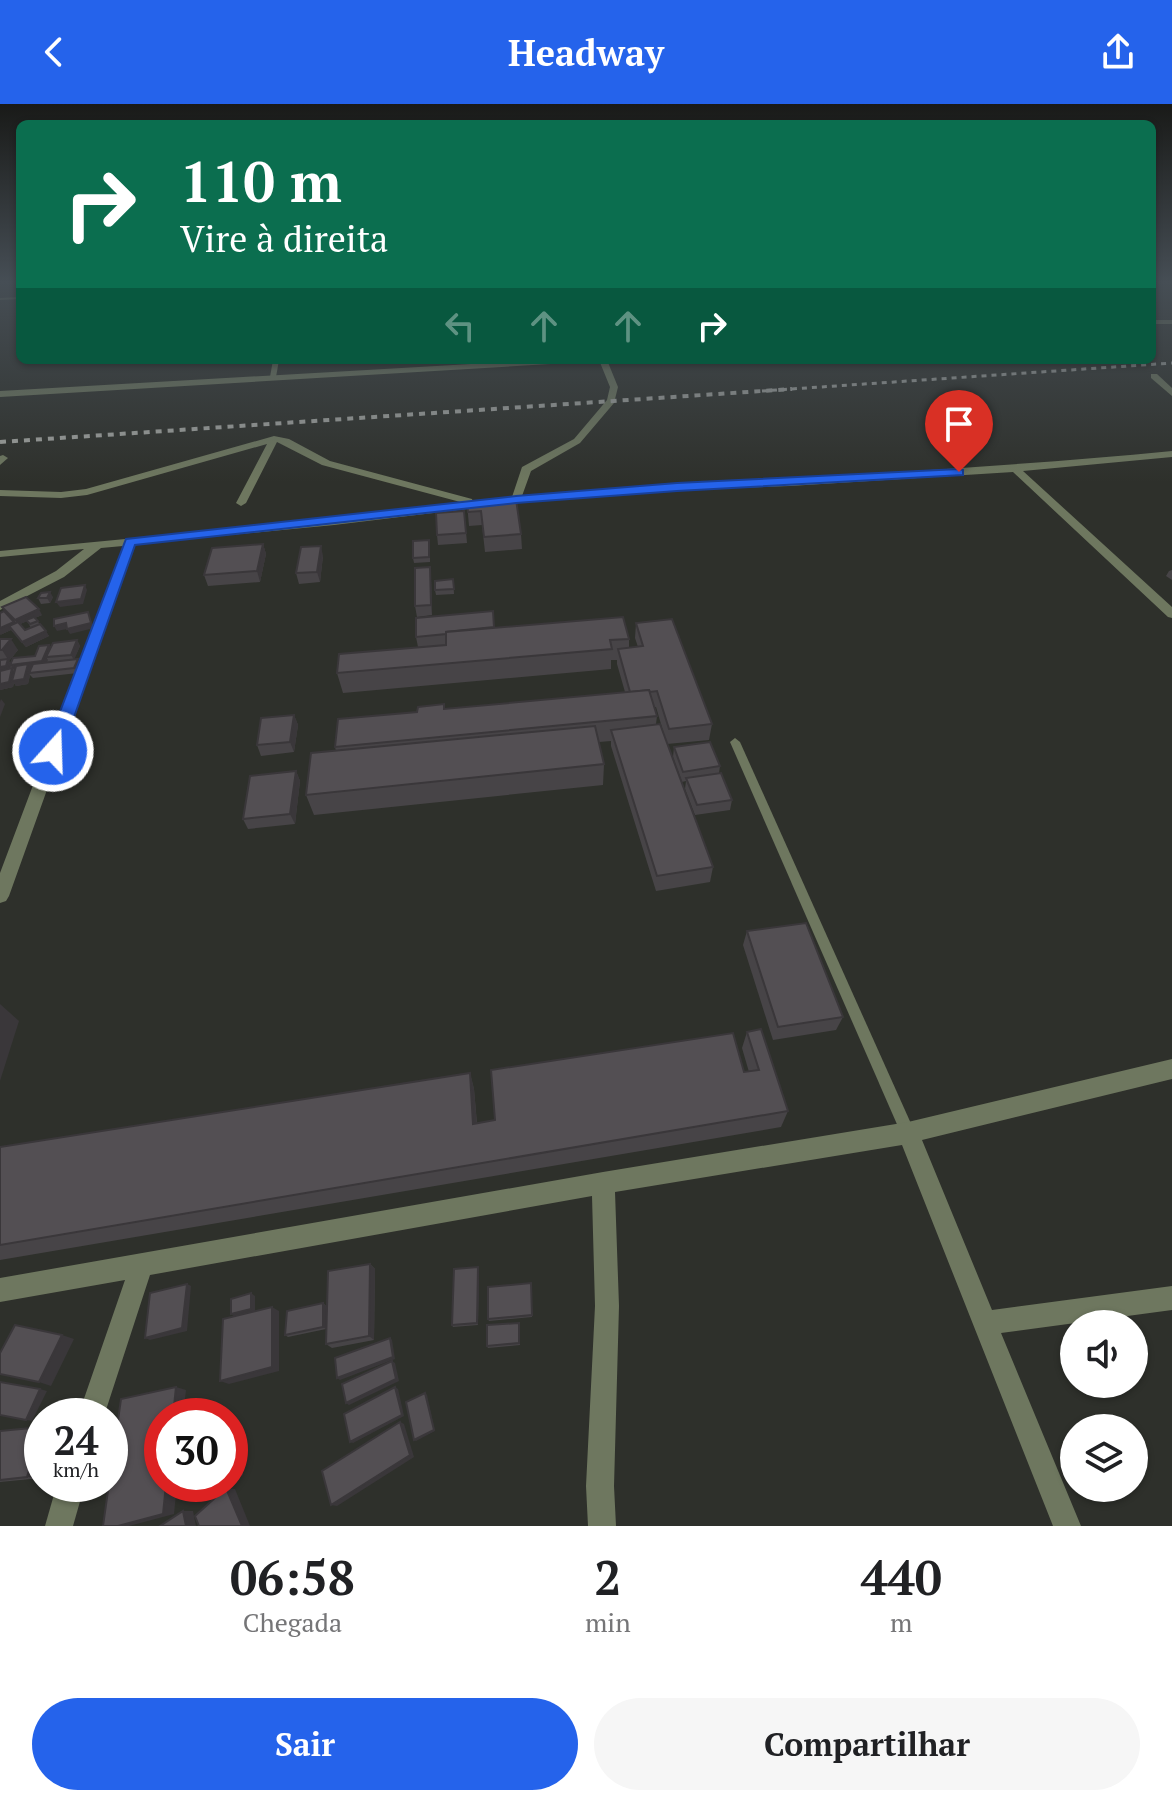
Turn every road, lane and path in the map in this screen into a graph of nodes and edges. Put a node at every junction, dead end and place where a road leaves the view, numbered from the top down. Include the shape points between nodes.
1 (275, 364) edge
2 (380, 364) edge
3 (520, 364) edge
4 (605, 364) edge
5 (376, 373) junction
6 (1154, 376) dead end
7 (273, 377) junction
8 (1172, 393) edge
9 (0, 394) edge
10 (274, 439) junction
11 (1172, 454) edge
12 (1015, 469) junction
13 (0, 493) edge
14 (516, 500) junction
15 (241, 503) dead end
16 (481, 504) junction
17 (130, 542) junction
18 (97, 545) junction
19 (0, 554) edge
20 (0, 606) edge
21 (1172, 614) edge
22 (735, 742) dead end
23 (0, 896) edge
24 (1172, 1069) edge
25 (908, 1133) junction
26 (603, 1183) junction
27 (141, 1267) junction
28 (0, 1290) edge
29 (1172, 1298) edge
30 (986, 1323) junction
31 (97, 1398) edge
32 (66, 1502) edge
33 (59, 1526) edge
34 (602, 1526) edge
35 (1067, 1526) edge

1 - 7 lane
2 - 5 street
3 - 5 street
4 - 14 street via 614,387 611,401 577,441 526,469
5 - 7 street
6 - 8 street
7 - 9 street
10 - 13 street via 87,492
10 - 15 street
10 - 16 street via 326,463
11 - 12 street
12 - 14 street
12 - 21 street
14 - 16 street
16 - 17 street
17 - 18 street
17 - 23 street
18 - 19 street
18 - 20 street via 60,574
22 - 25 lane
24 - 25 street
25 - 26 street
25 - 30 street
26 - 27 street
26 - 34 street via 607,1306
27 - 28 street
27 - 31 street
29 - 30 street
30 - 35 street
32 - 33 street

